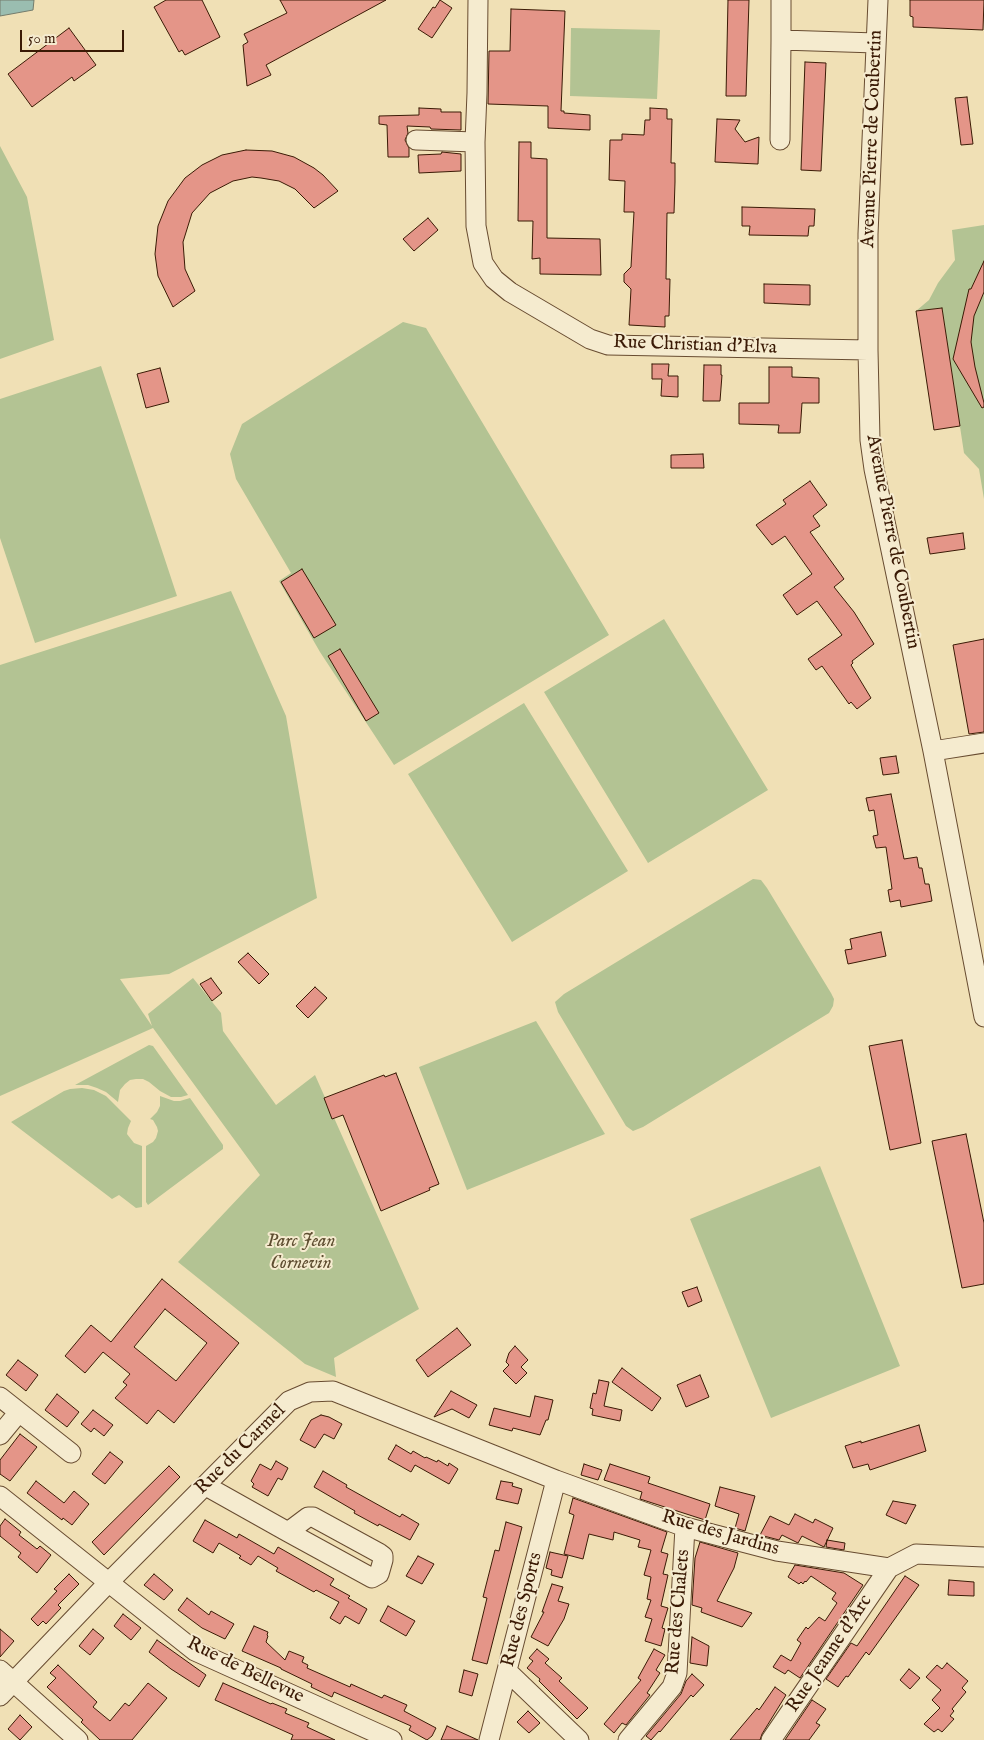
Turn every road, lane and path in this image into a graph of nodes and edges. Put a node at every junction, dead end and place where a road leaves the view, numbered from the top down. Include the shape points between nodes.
1 (478, 0) edge
2 (782, 0) edge
3 (878, 0) edge
4 (781, 40) junction
5 (876, 43) junction
6 (416, 140) dead end
7 (780, 140) dead end
8 (475, 142) junction
9 (868, 350) junction
10 (984, 743) edge
11 (933, 751) junction
12 (983, 1005) edge
13 (0, 1397) edge
14 (19, 1412) junction
15 (0, 1435) edge
16 (71, 1453) dead end
17 (556, 1480) junction
18 (206, 1486) junction
19 (0, 1496) edge
20 (685, 1527) junction
21 (288, 1532) dead end
22 (984, 1557) edge
23 (889, 1568) junction
24 (109, 1582) junction
25 (0, 1670) edge
26 (507, 1671) junction
27 (14, 1682) junction
28 (0, 1696) edge
29 (78, 1740) edge
30 (392, 1740) edge
31 (490, 1740) edge
32 (579, 1740) edge
33 (628, 1740) edge
34 (771, 1740) edge

1 - 8 street, Rue Christian d'Elva
2 - 4 street
3 - 5 street, Avenue Pierre de Coubertin
4 - 5 street
4 - 7 street
5 - 9 street, Avenue Pierre de Coubertin via 868,234
6 - 8 street
8 - 9 street, Rue Christian d'Elva via 476,226 483,263 494,279 510,292 590,339 608,345
9 - 11 street, Avenue Pierre de Coubertin via 870,440 874,469
10 - 11 street
11 - 12 street, Avenue Pierre de Coubertin
13 - 14 street
14 - 15 street
14 - 16 street
17 - 18 street, Rue du Carmel via 333,1391 310,1392 289,1401
17 - 20 street, Rue des Jardins
17 - 26 street, Rue des Sports
18 - 21 street
18 - 24 street, Rue du Carmel
19 - 24 street, Rue de Bellevue
20 - 23 street, Rue des Jardins via 778,1552
20 - 33 street, Rue des Chalets via 676,1673 672,1688
22 - 23 street via 916,1554
23 - 34 street, Rue Jeanne d'Arc
24 - 27 street, Rue du Carmel
24 - 30 street, Rue de Bellevue via 195,1650
25 - 27 street
26 - 31 street, Rue des Sports
26 - 32 street
27 - 28 street, Rue du Carmel
27 - 29 street

